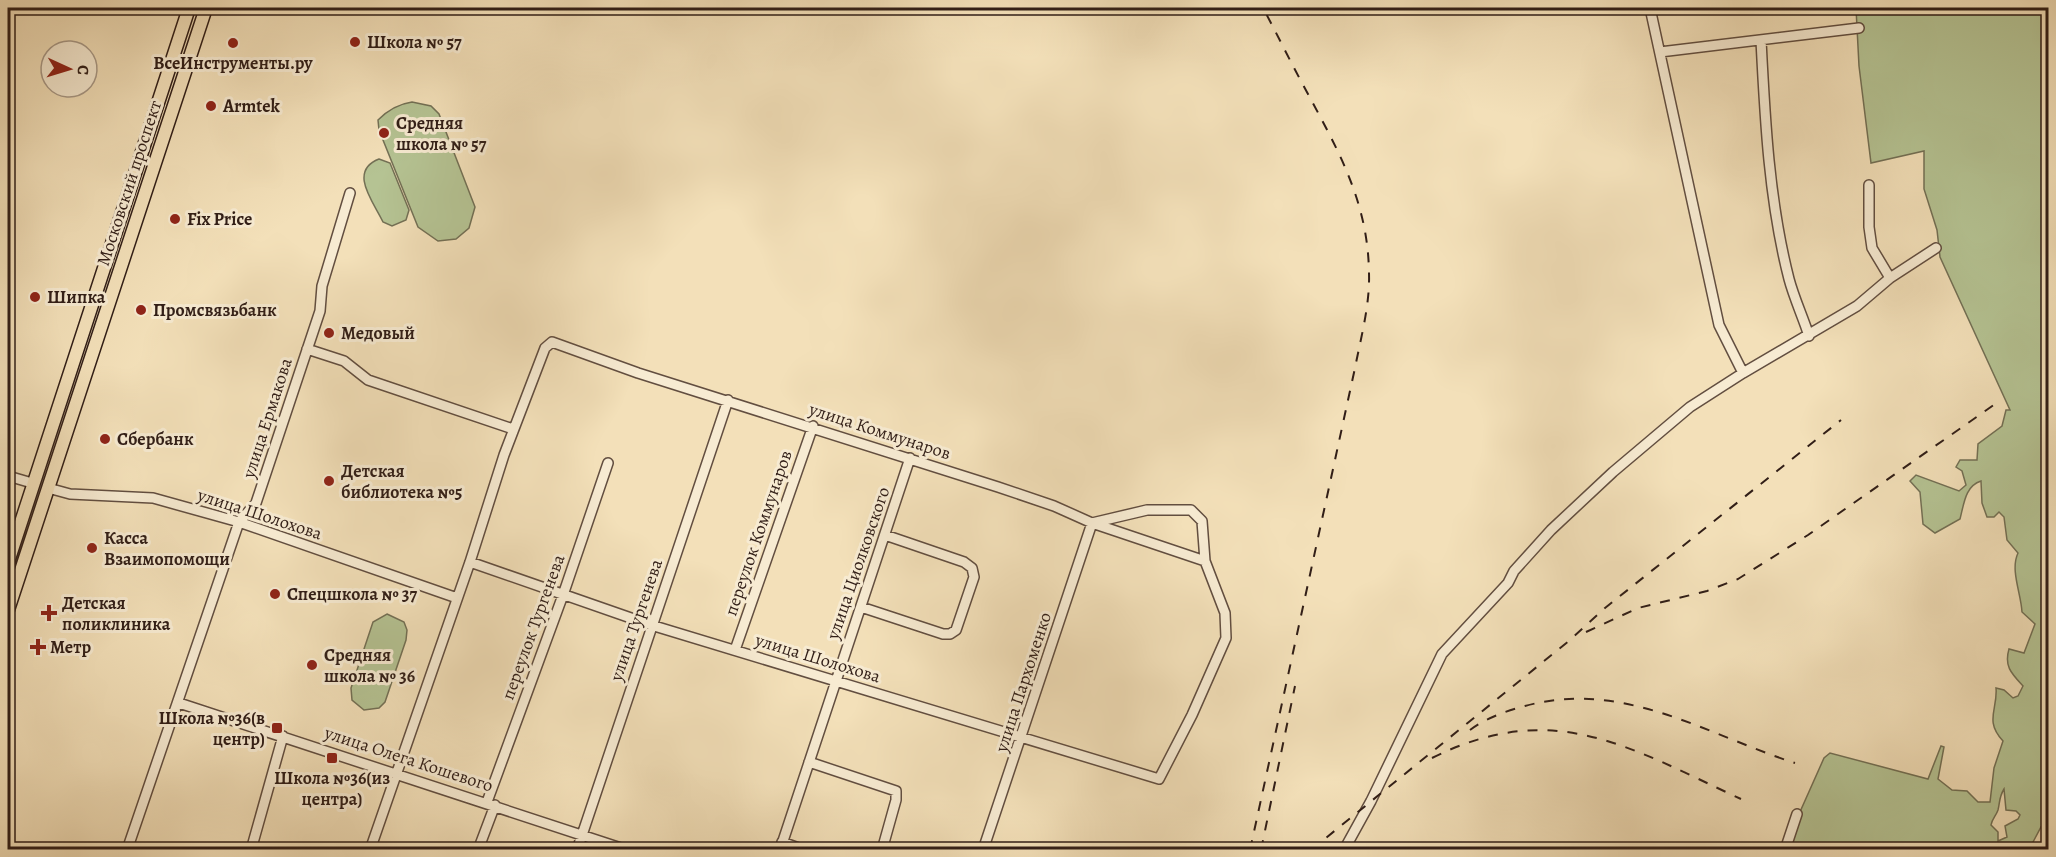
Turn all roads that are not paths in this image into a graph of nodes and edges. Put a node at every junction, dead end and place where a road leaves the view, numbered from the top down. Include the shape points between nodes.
1 (189, 8) edge
2 (206, 8) edge
3 (1650, 8) edge
4 (1859, 28) dead end
5 (1761, 40) junction
6 (1660, 52) junction
7 (1869, 185) dead end
8 (350, 193) dead end
9 (1936, 248) dead end
10 (1890, 278) junction
11 (1809, 336) junction
12 (307, 349) junction
13 (1743, 373) junction
14 (728, 400) junction
15 (813, 426) junction
16 (513, 429) junction
17 (910, 458) junction
18 (608, 463) dead end
19 (8, 477) edge
20 (32, 483) junction
21 (48, 488) junction
22 (239, 522) junction
23 (1092, 524) junction
24 (885, 535) junction
25 (1205, 561) junction
26 (8, 562) edge
27 (470, 562) junction
28 (564, 595) junction
29 (457, 598) junction
30 (861, 607) junction
31 (8, 610) edge
32 (651, 625) junction
33 (735, 650) junction
34 (836, 681) junction
35 (179, 703) junction
36 (283, 736) junction
37 (1022, 738) junction
38 (808, 762) junction
39 (395, 772) junction
40 (491, 804) junction
41 (1797, 814) dead end
42 (582, 834) junction
43 (781, 846) edge
44 (127, 849) edge
45 (251, 849) edge
46 (370, 849) edge
47 (478, 849) edge
48 (577, 849) edge
49 (627, 849) edge
50 (804, 849) edge
51 (882, 849) edge
52 (983, 849) edge
53 (1344, 849) edge
54 (1785, 849) edge

1 - 20 main road, Московский проспект
2 - 21 main road, Московский проспект
3 - 6 street
4 - 5 street
5 - 6 street
5 - 11 street via 1776,220 1790,281
6 - 13 street via 1719,325
7 - 10 street via 1872,248
8 - 12 street, улица Ермакова
9 - 10 street
10 - 11 street via 1857,306
11 - 13 street
12 - 16 street via 344,361 369,380
12 - 22 street, улица Ермакова via 256,503
13 - 53 street via 1690,407 1598,486 1536,546 1508,583 1442,654
14 - 15 street, улица Коммунаров
14 - 16 street, улица Коммунаров via 552,342 545,348
14 - 32 street, улица Тургенева
15 - 17 street, улица Коммунаров
15 - 33 street, переулок Коммунаров
16 - 27 street
17 - 23 street, улица Коммунаров via 1054,506
17 - 24 street, улица Циолковского
18 - 28 street, переулок Тургенева
19 - 20 street
20 - 21 main road
20 - 26 main road, Московский проспект
21 - 22 street, улица Шолохова via 70,494 143,495
21 - 31 main road, Московский проспект
22 - 29 street, улица Шолохова
22 - 35 street, улица Ермакова
23 - 25 street, улица Коммунаров
23 - 25 street via 1147,510 1191,510 1202,521
23 - 37 street, улица Пархоменко
24 - 30 street, улица Циолковского
24 - 30 street via 972,568 974,577 957,630 943,634
25 - 37 street, улица Шолохова via 1225,613 1226,638 1159,779
27 - 28 street, улица Шолохова
27 - 29 street
28 - 32 street, улица Шолохова
28 - 40 street, переулок Тургенева
29 - 39 street
30 - 34 street, улица Циолковского
32 - 33 street, улица Шолохова
32 - 42 street, улица Тургенева
33 - 34 street, улица Шолохова
34 - 37 street, улица Шолохова
34 - 38 street, улица Циолковского
35 - 36 street, улица Олега Кошевого
35 - 44 street, улица Ермакова
36 - 39 street, улица Олега Кошевого
36 - 45 street
37 - 52 street, улица Пархоменко
38 - 43 street, улица Циолковского
38 - 51 street via 896,792
39 - 40 street, улица Олега Кошевого
39 - 46 street
40 - 42 street, улица Олега Кошевого
40 - 47 street, переулок Тургенева
41 - 54 street
42 - 48 street, улица Тургенева
42 - 49 street, улица Олега Кошевого
43 - 50 street

